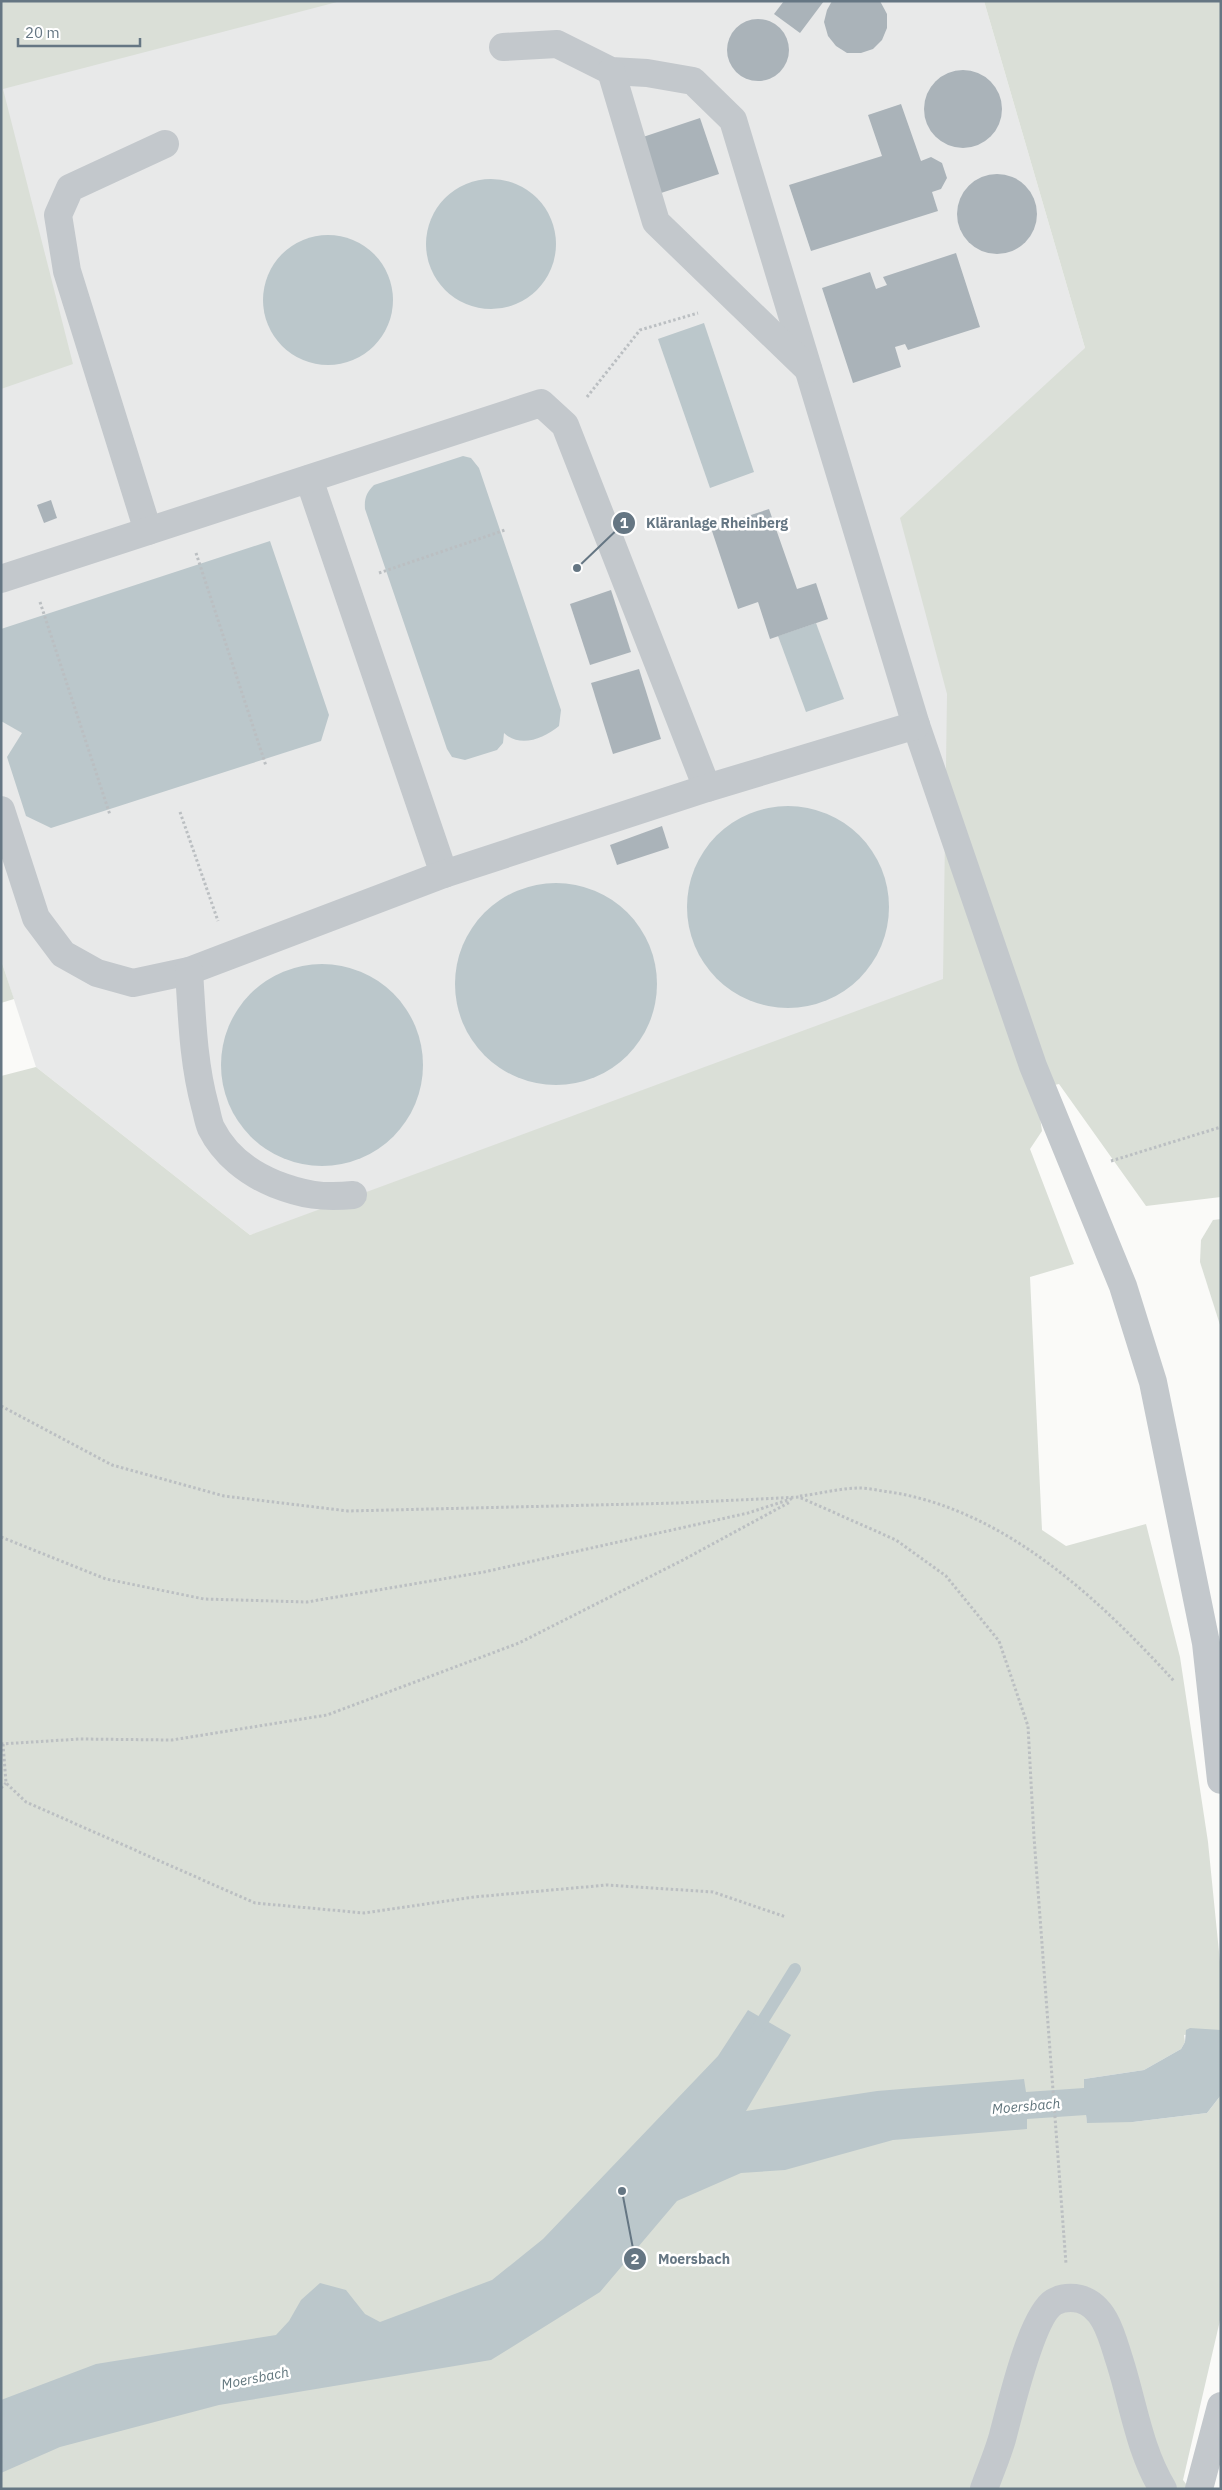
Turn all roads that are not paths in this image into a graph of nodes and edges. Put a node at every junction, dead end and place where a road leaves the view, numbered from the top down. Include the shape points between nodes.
1 (503, 47) dead end
2 (611, 71) junction
3 (165, 144) dead end
4 (809, 370) junction
5 (309, 479) junction
6 (148, 531) junction
7 (1, 579) edge
8 (916, 725) junction
9 (707, 788) junction
10 (1, 810) edge
11 (444, 874) junction
12 (189, 971) junction
13 (353, 1195) dead end
14 (1221, 1780) edge
15 (1221, 2406) edge
16 (984, 2489) edge
17 (1163, 2489) edge
18 (1200, 2489) edge

1 - 2 lane via 557,44
2 - 4 lane via 656,222
2 - 4 lane via 693,81 733,120
3 - 6 lane via 70,188 58,215 67,271
4 - 8 lane
5 - 6 lane
5 - 9 lane via 541,404 565,425
5 - 11 lane
6 - 7 lane
8 - 9 lane
8 - 14 lane via 1033,1066 1123,1286 1154,1382 1206,1643
9 - 11 lane
10 - 12 lane via 36,918 63,954 97,973 133,983
11 - 12 lane
12 - 13 lane via 200,1089 211,1127 229,1155 258,1177 285,1188 324,1198
15 - 18 lane
16 - 17 lane via 1029,2345 1041,2318 1054,2302 1069,2297 1088,2302 1103,2314 1146,2453

